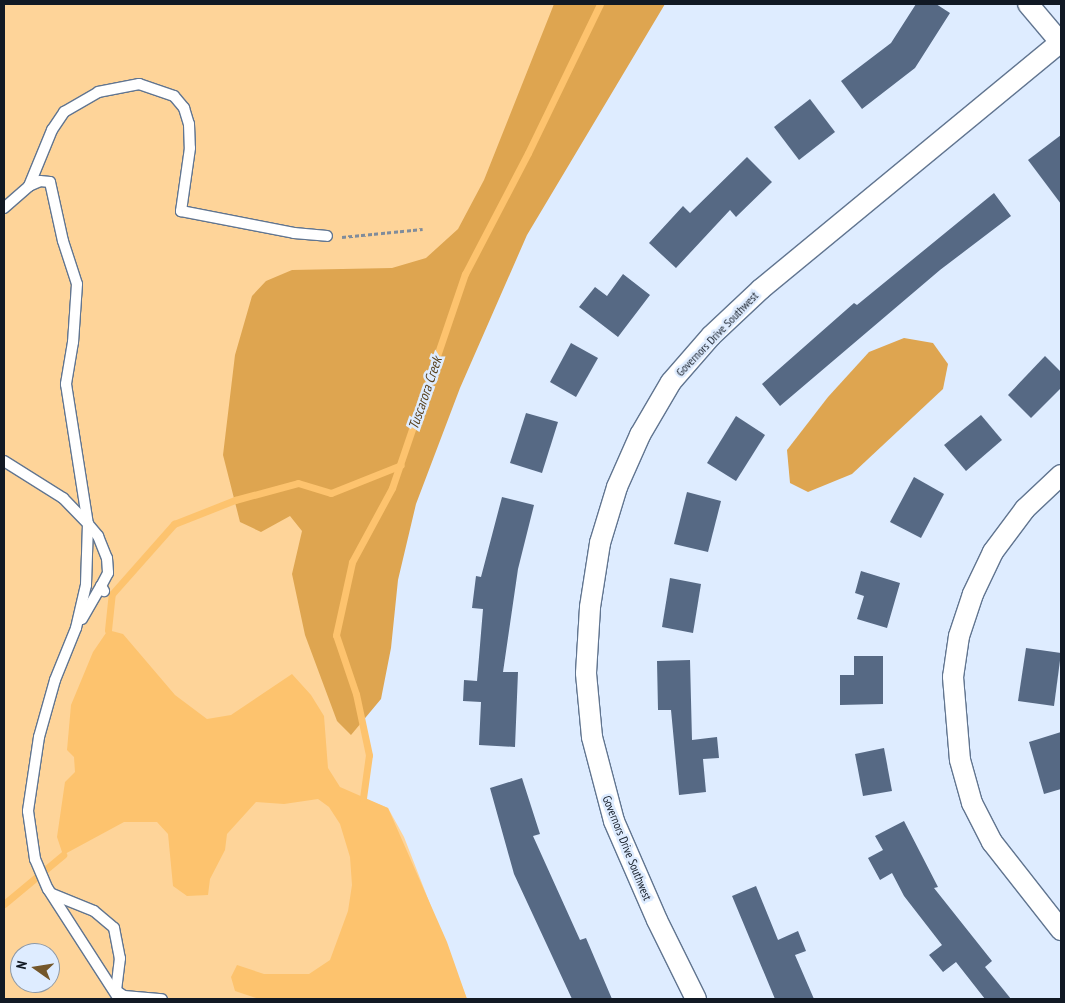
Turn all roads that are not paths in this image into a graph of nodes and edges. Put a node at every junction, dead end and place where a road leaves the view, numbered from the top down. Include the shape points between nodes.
1 (1028, 4) edge
2 (1061, 42) edge
3 (29, 186) junction
4 (4, 208) edge
5 (327, 236) dead end
6 (4, 461) edge
7 (1061, 475) edge
8 (88, 524) junction
9 (76, 628) junction
10 (50, 892) junction
11 (1061, 930) edge
12 (117, 993) edge
13 (162, 999) edge
14 (696, 999) edge

1 - 2 street
2 - 14 street, Governors Drive Southwest via 761,289 711,336 671,382 640,435 617,487 600,543 590,607 586,673 592,737 614,821
3 - 4 lane
3 - 5 lane via 52,130 64,112 98,92 139,84 174,96 184,108 189,124 190,148 181,211 294,233
3 - 8 lane via 40,181 50,182 63,241 77,284 66,384
6 - 8 lane via 63,498
7 - 11 street via 1026,509 993,552 973,594 959,636 953,677 960,760 972,803 992,842
8 - 9 lane via 86,585
8 - 9 lane via 98,536 107,558 108,573 103,589
9 - 10 lane via 55,680 39,737 28,811 35,859
10 - 12 lane via 78,941
10 - 12 lane via 88,908 114,928 120,958
12 - 13 lane

